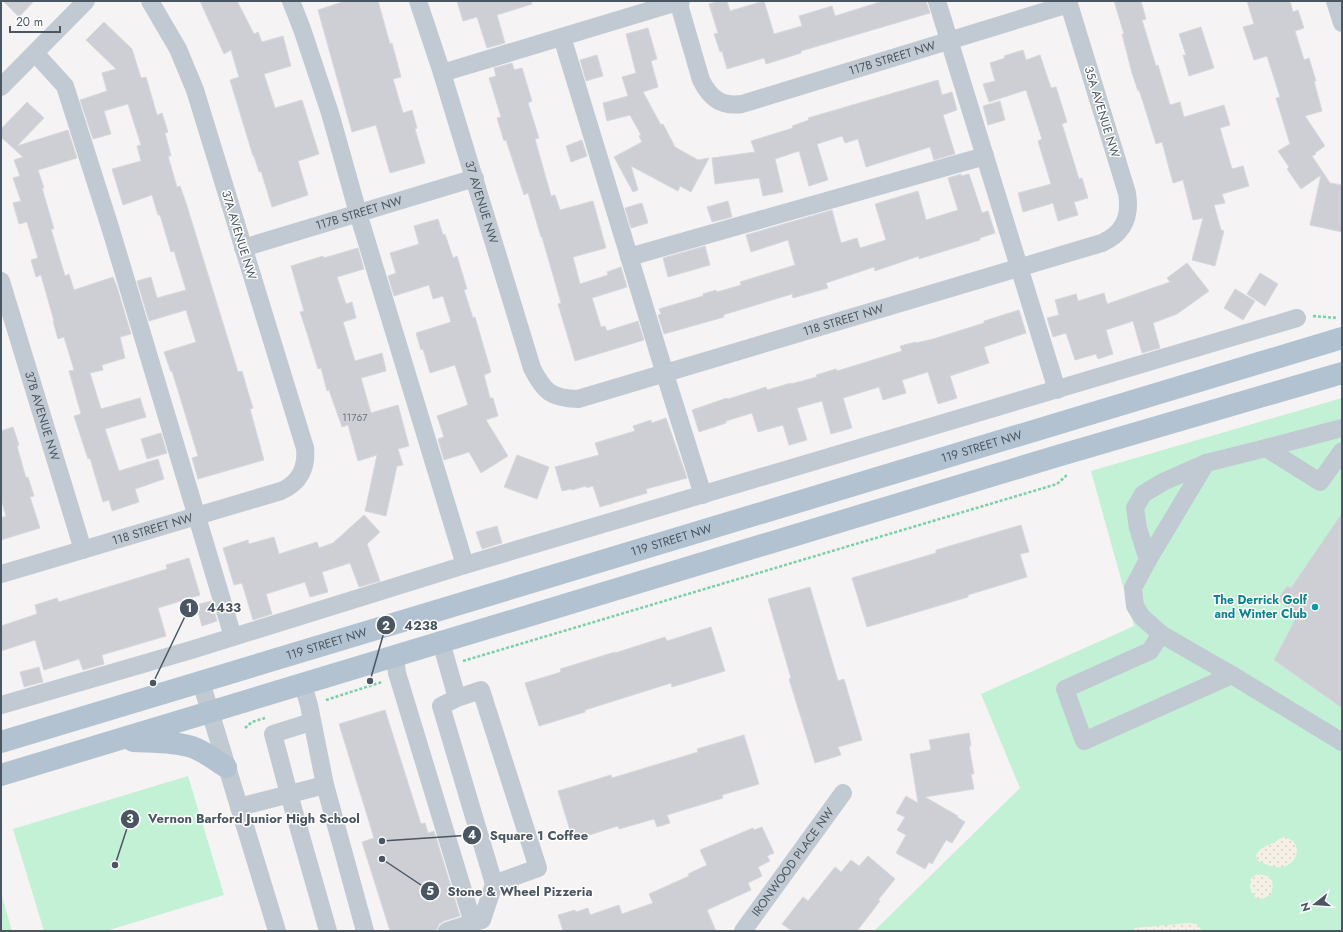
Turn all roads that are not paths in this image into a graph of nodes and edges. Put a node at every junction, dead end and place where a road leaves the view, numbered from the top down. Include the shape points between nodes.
1 (86, 1) edge
2 (150, 1) edge
3 (291, 1) edge
4 (418, 1) edge
5 (679, 1) edge
6 (937, 1) edge
7 (1335, 1) edge
8 (1069, 3) edge
9 (1342, 22) edge
10 (562, 37) junction
11 (949, 40) junction
12 (35, 53) junction
13 (442, 73) junction
14 (1, 87) edge
15 (985, 156) junction
16 (474, 178) junction
17 (358, 213) junction
18 (1124, 224) joint
19 (243, 248) junction
20 (629, 257) junction
21 (1019, 267) junction
22 (1, 281) edge
23 (1297, 318) road end
24 (1342, 338) edge
25 (665, 373) junction
26 (1342, 373) edge
27 (1057, 390) junction
28 (555, 396) joint
29 (1342, 429) edge
30 (1266, 448) junction
31 (1342, 451) edge
32 (1206, 463) junction
33 (300, 476) joint
34 (704, 495) junction
35 (197, 516) junction
36 (83, 550) junction
37 (1148, 560) junction
38 (465, 565) junction
39 (1, 574) edge
40 (1161, 634) junction
41 (233, 637) junction
42 (441, 642) junction
43 (396, 664) junction
44 (1232, 675) junction
45 (201, 682) junction
46 (457, 698) junction
47 (2, 699) edge
48 (308, 704) junction
49 (210, 712) junction
50 (118, 740) junction
51 (1, 742) edge
52 (1342, 742) edge
53 (226, 767) junction
54 (1, 774) edge
55 (325, 785) junction
56 (843, 792) dead end
57 (289, 794) junction
58 (239, 808) junction
59 (494, 884) junction
60 (473, 923) junction
61 (277, 931) edge
62 (328, 931) edge
63 (365, 931) edge
64 (447, 931) edge
65 (743, 931) edge

1 - 12 street
2 - 19 street, 37A AVENUE NW via 178,49 195,90
3 - 17 street via 330,113
4 - 13 street, 37 AVENUE NW
5 - 10 street
5 - 11 street, 117B STREET NW via 701,80 716,100 733,105
6 - 11 street
7 - 9 street
8 - 11 street, 117B STREET NW
8 - 18 street, 35A AVENUE NW via 1127,193 1128,206
10 - 13 street
10 - 20 street
11 - 15 street
12 - 14 street
12 - 35 street via 65,86
13 - 16 street, 37 AVENUE NW
15 - 20 street
15 - 21 street
16 - 17 street, 117B STREET NW
16 - 28 street, 37 AVENUE NW via 532,368 541,384
17 - 19 street, 117B STREET NW
17 - 38 street
18 - 21 street, 118 STREET NW via 1116,235 1102,243
19 - 33 street, 37A AVENUE NW via 305,448 306,457
20 - 25 street
21 - 25 street, 118 STREET NW
21 - 27 street
22 - 36 street, 37B AVENUE NW
23 - 27 street
24 - 45 main road, 119 STREET NW
25 - 28 street, 118 STREET NW via 578,399
25 - 34 street
26 - 42 main road
27 - 34 street
29 - 30 street
30 - 31 street via 1320,482
30 - 32 street
32 - 37 street
32 - 37 street via 1143,494 1135,508
33 - 35 street, 118 STREET NW via 281,491
34 - 38 street
35 - 36 street, 118 STREET NW
35 - 41 street
36 - 39 street, 118 STREET NW
37 - 40 street via 1133,588 1135,606 1142,617
38 - 41 street
40 - 44 street
40 - 44 street via 1150,651 1065,689 1084,741
41 - 47 street
42 - 43 main road
42 - 46 street
43 - 48 main road
43 - 60 street
44 - 52 street
45 - 49 street
45 - 51 main road, 119 STREET NW
46 - 59 street via 441,706
46 - 59 street via 481,690 538,868
48 - 49 main road
48 - 55 street
48 - 57 street via 273,734
49 - 50 main road
49 - 53 street
50 - 53 main road via 186,746 200,751
50 - 54 main road
53 - 58 street
55 - 57 street
55 - 63 street
56 - 65 street, IRONWOOD PLACE NW
57 - 58 street
57 - 62 street
58 - 61 street
59 - 60 street via 482,920
60 - 64 street

